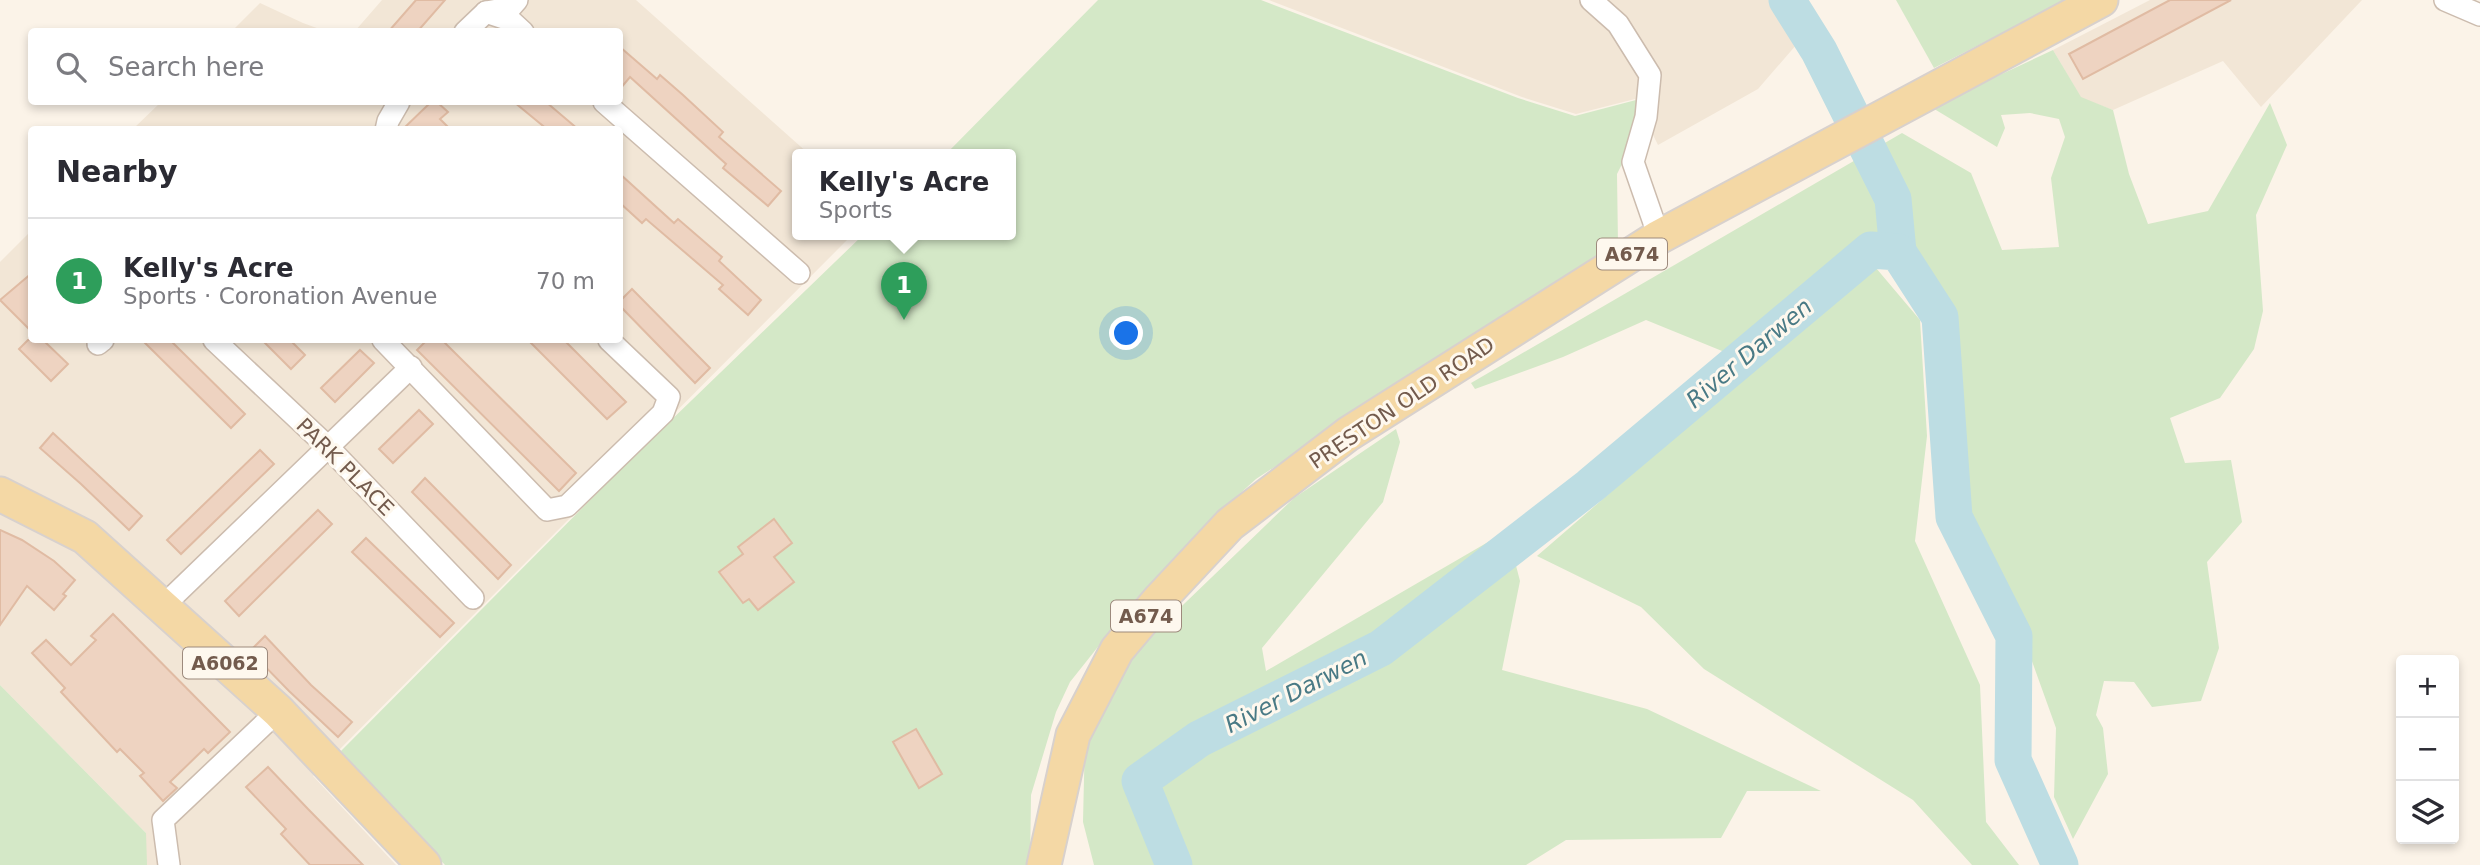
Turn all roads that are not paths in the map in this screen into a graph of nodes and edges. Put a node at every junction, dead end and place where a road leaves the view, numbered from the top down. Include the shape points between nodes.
1 (517, 0) edge
2 (1591, 0) edge
3 (2101, 0) edge
4 (2445, 0) edge
5 (486, 6) edge
6 (2480, 15) edge
7 (468, 28) edge
8 (519, 28) edge
9 (397, 105) edge
10 (607, 105) edge
11 (387, 126) edge
12 (1659, 237) junction
13 (799, 272) dead end
14 (217, 343) edge
15 (386, 343) edge
16 (612, 343) edge
17 (411, 367) junction
18 (328, 447) junction
19 (0, 494) edge
20 (473, 598) dead end
21 (162, 607) junction
22 (278, 711) junction
23 (169, 865) edge
24 (424, 865) edge
25 (1044, 865) edge

1 - 5 street via 510,8
2 - 12 street via 1618,23 1650,75 1646,117 1633,162
3 - 12 main road, PRESTON OLD ROAD / A674
4 - 6 street
5 - 7 street
5 - 8 street
9 - 11 street
10 - 13 street
12 - 25 main road, PRESTON OLD ROAD / A674 via 1348,434 1230,524 1117,650 1073,735
14 - 18 street, PARK PLACE
15 - 17 street
16 - 17 street via 669,397 663,413 567,506 547,510
17 - 18 street
18 - 20 street, PARK PLACE
18 - 21 street
19 - 21 main road, A6062 via 85,537
21 - 22 main road, A6062
22 - 23 street via 163,820
22 - 24 main road, A6062

